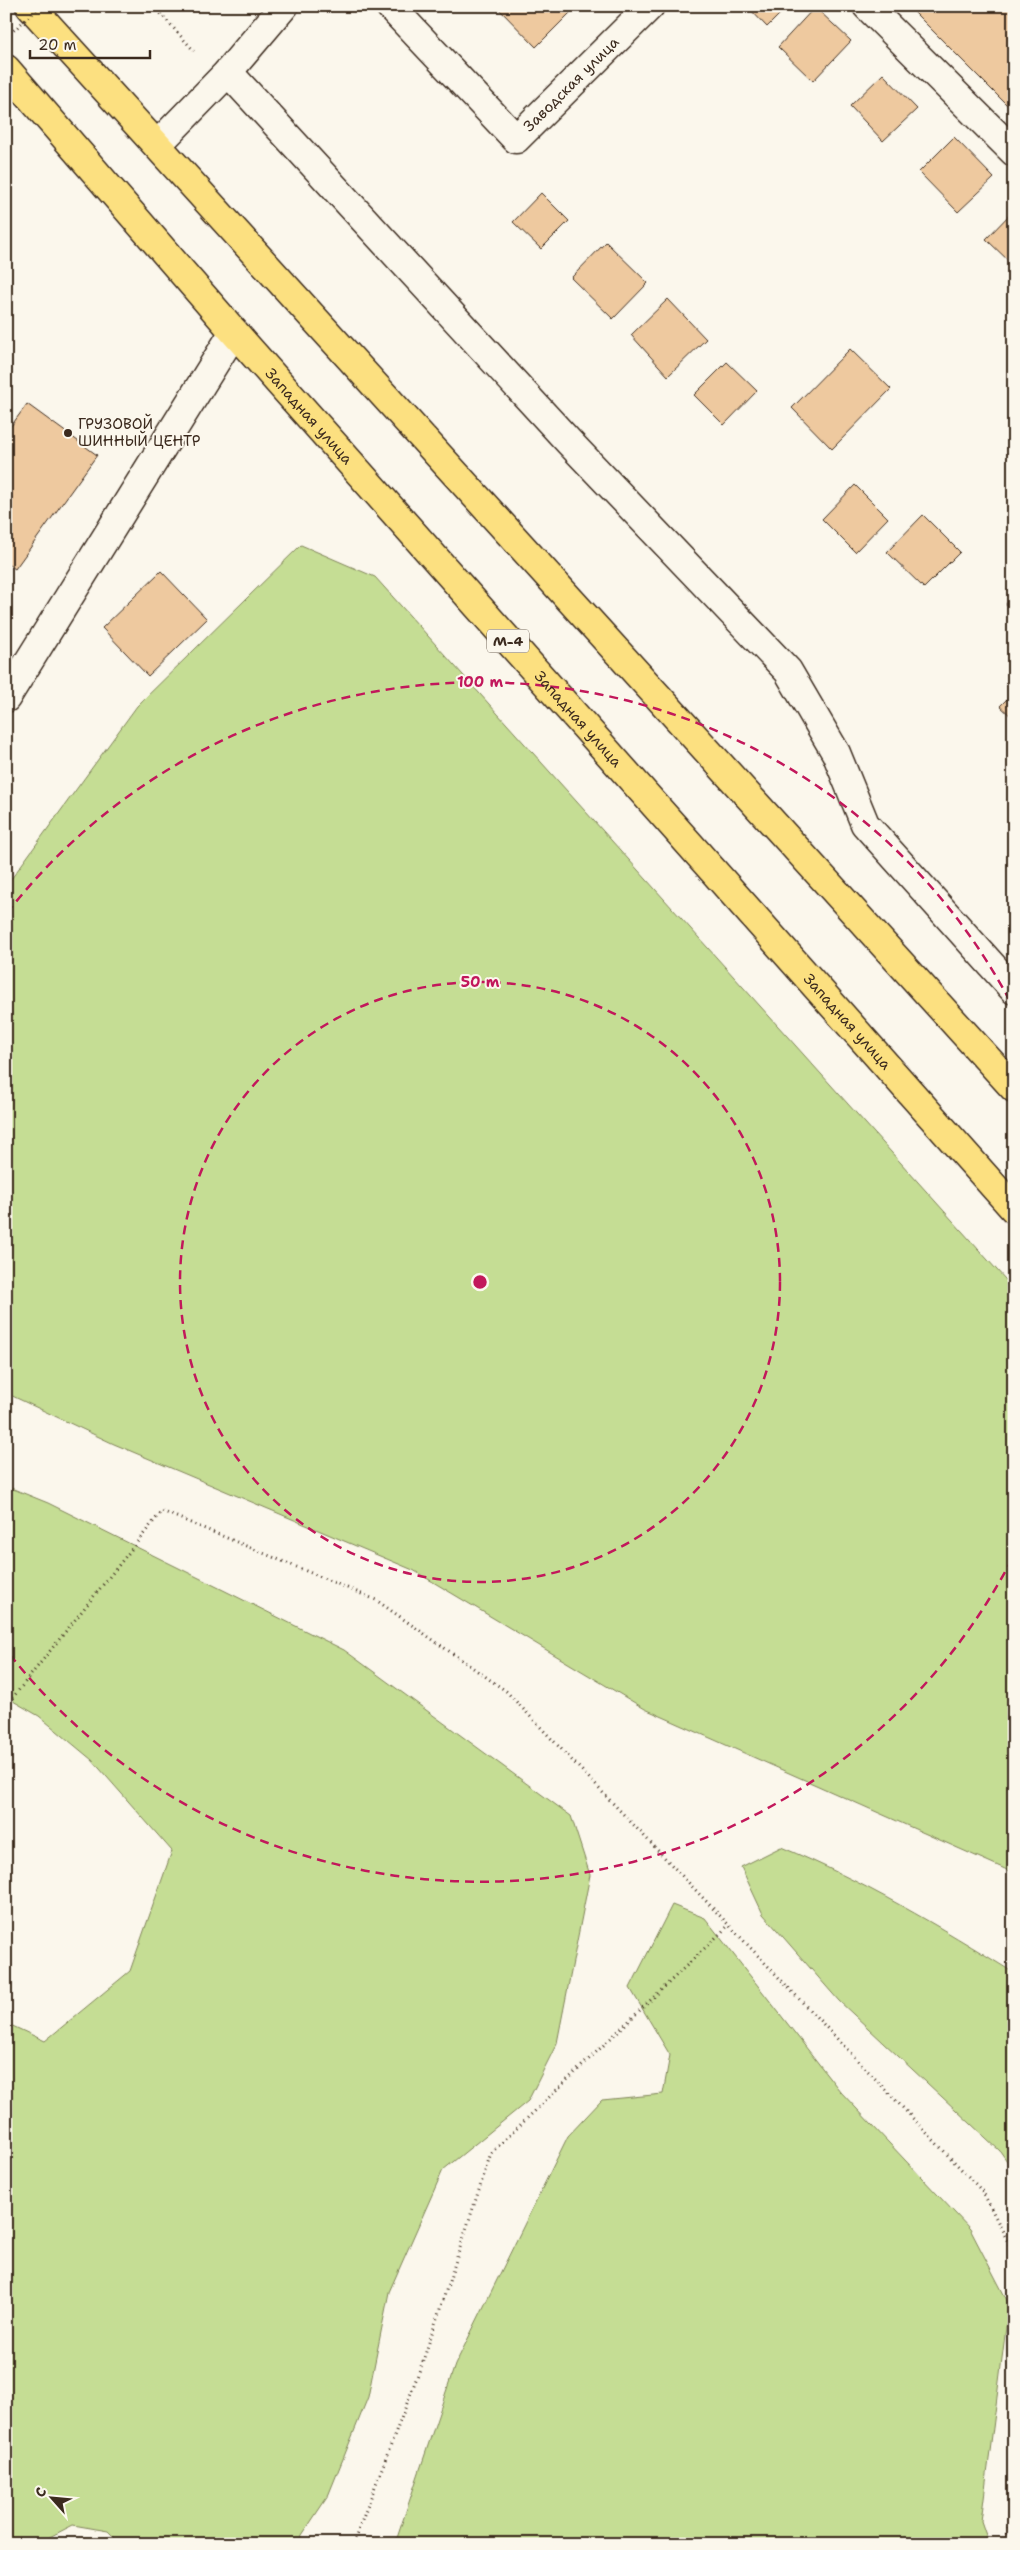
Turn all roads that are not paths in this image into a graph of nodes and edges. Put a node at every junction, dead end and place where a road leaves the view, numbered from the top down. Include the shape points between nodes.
1 (30, 6) edge
2 (284, 6) edge
3 (390, 6) edge
4 (650, 6) edge
5 (866, 6) edge
6 (6, 70) edge
7 (228, 72) junction
8 (157, 145) junction
9 (1014, 152) edge
10 (234, 332) junction
11 (6, 698) edge
12 (1014, 990) edge
13 (1014, 1088) edge
14 (1014, 1209) edge

1 - 8 main road
2 - 7 street
3 - 4 street, Заводская улица via 516,139
5 - 9 street
6 - 10 main road, Западная улица / М-4
7 - 8 street
7 - 12 street via 569,442 788,671 836,752 865,824
8 - 13 main road
10 - 11 street
10 - 14 main road, Западная улица / М-4

